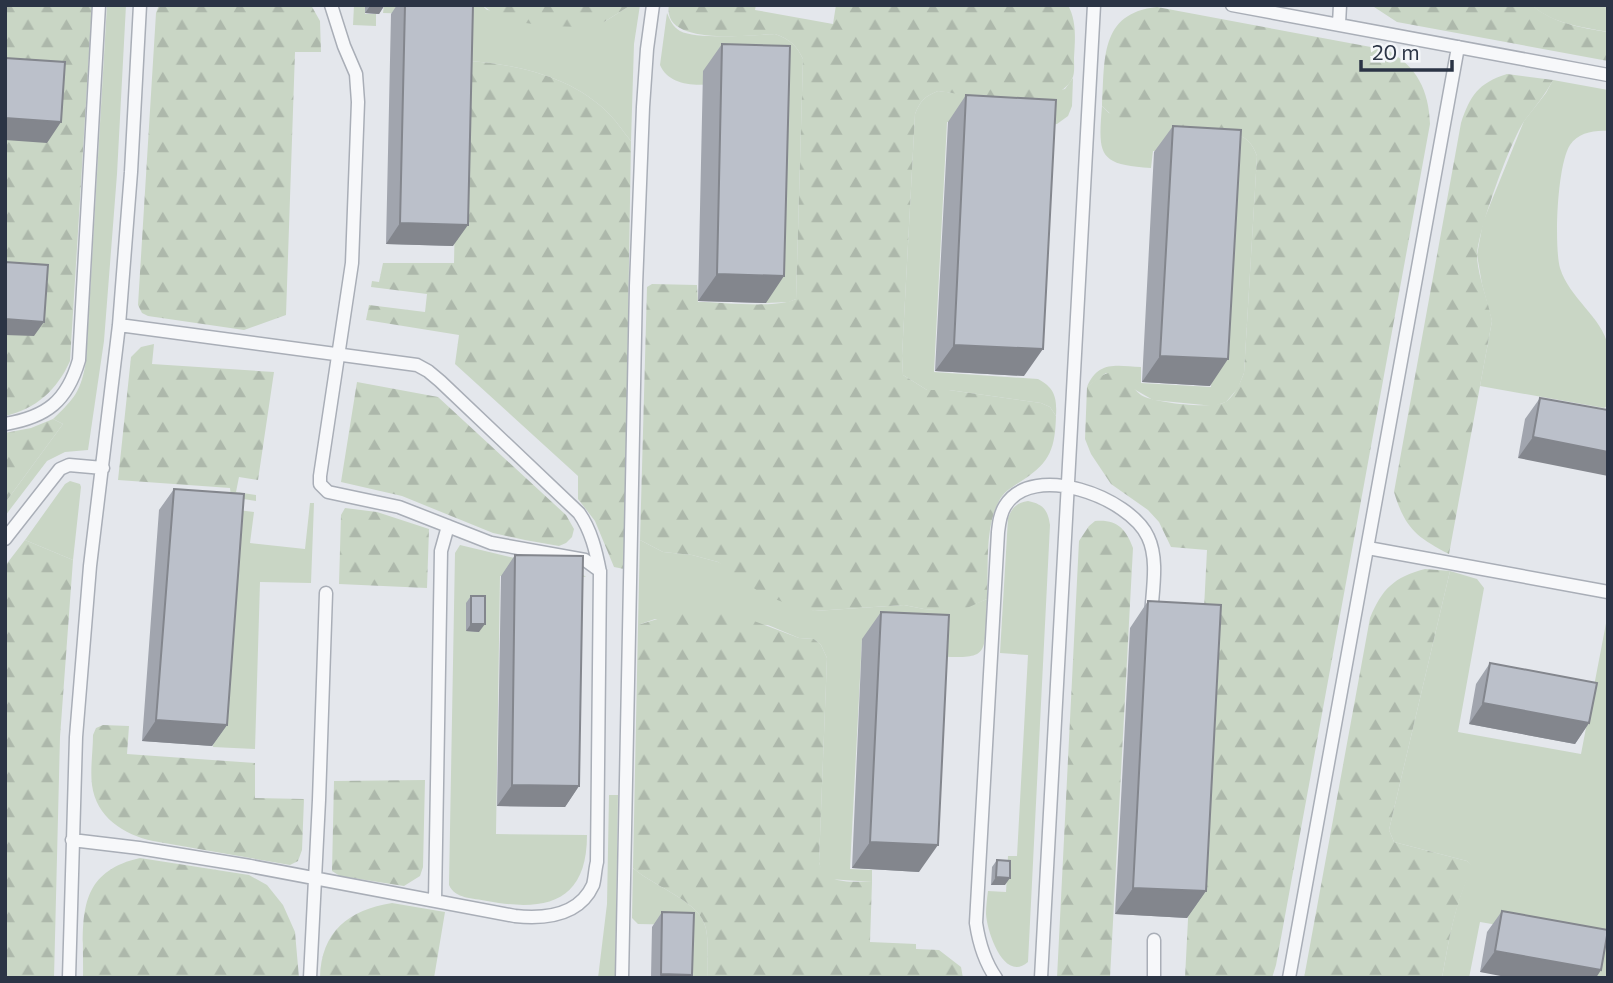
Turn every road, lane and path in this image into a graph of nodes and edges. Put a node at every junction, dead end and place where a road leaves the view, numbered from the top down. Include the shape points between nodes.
1 (99, 5) edge
2 (140, 5) edge
3 (331, 5) edge
4 (653, 5) edge
5 (1094, 5) edge
6 (1232, 5) edge
7 (1340, 5) edge
8 (1339, 24) junction
9 (1458, 47) junction
10 (1608, 75) edge
11 (119, 325) junction
12 (337, 355) junction
13 (5, 424) edge
14 (103, 468) junction
15 (1068, 486) junction
16 (448, 526) junction
17 (5, 539) edge
18 (1368, 548) junction
19 (600, 572) junction
20 (1608, 592) edge
21 (326, 593) dead end
22 (1150, 621) edge
23 (72, 840) junction
24 (314, 878) junction
25 (435, 901) junction
26 (1154, 940) dead end
27 (69, 978) edge
28 (310, 978) edge
29 (622, 978) edge
30 (996, 978) edge
31 (1041, 978) edge
32 (1154, 978) edge
33 (1289, 978) edge

1 - 13 lane via 79,360 70,388 46,410 28,420
2 - 11 lane
3 - 12 lane via 356,74 358,102 352,263
4 - 29 lane via 643,107 636,286
5 - 15 lane
6 - 8 lane
7 - 8 lane
8 - 9 lane
9 - 10 lane
9 - 18 lane
11 - 12 lane
11 - 14 lane
12 - 16 lane via 320,476 323,489 399,507
12 - 19 lane via 417,365 428,371 579,513
14 - 17 lane via 69,465 60,469
14 - 23 lane via 90,566
15 - 22 lane via 1107,498 1139,521 1154,555
15 - 30 lane via 1033,488 1016,495 1005,505 998,532 976,923 979,942
15 - 31 lane
16 - 19 lane via 491,543 585,561
16 - 25 lane via 441,551
18 - 20 lane
18 - 33 lane
19 - 25 lane via 598,837 593,885 570,909 538,919
21 - 24 lane
23 - 24 lane
23 - 27 lane
24 - 25 lane
24 - 28 lane
26 - 32 lane

